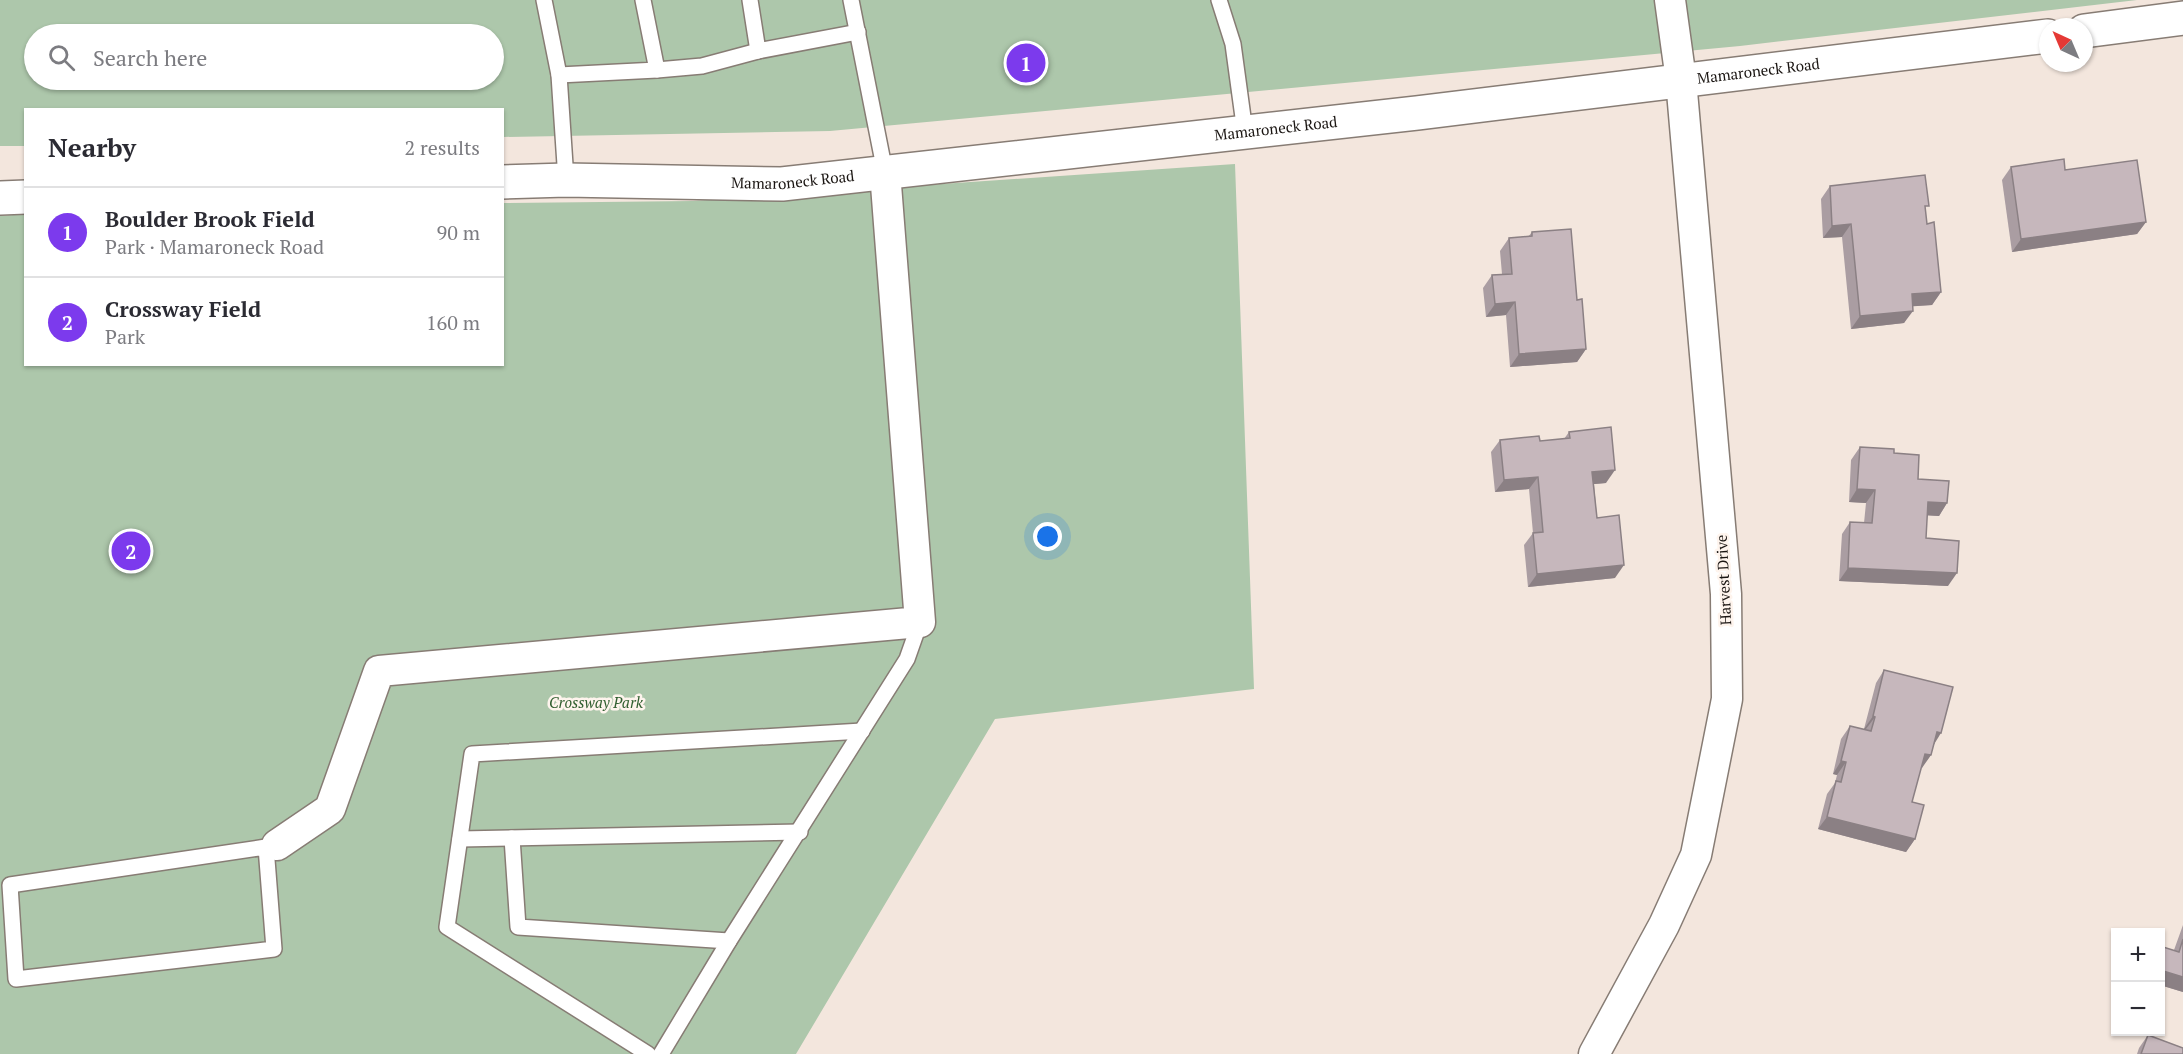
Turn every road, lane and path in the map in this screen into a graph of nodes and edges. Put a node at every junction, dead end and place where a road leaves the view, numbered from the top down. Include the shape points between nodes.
1 (544, 0) edge
2 (643, 0) edge
3 (750, 0) edge
4 (851, 0) edge
5 (1219, 0) edge
6 (1670, 0) edge
7 (2183, 18) edge
8 (2093, 30) edge
9 (858, 32) junction
10 (2039, 37) edge
11 (758, 51) junction
12 (657, 70) junction
13 (559, 75) junction
14 (1681, 80) junction
15 (1245, 132) junction
16 (885, 172) junction
17 (566, 180) junction
18 (504, 182) edge
19 (24, 197) edge
20 (0, 198) edge
21 (920, 622) junction
22 (862, 731) junction
23 (800, 832) junction
24 (512, 838) junction
25 (460, 839) junction
26 (272, 846) junction
27 (729, 941) junction
28 (648, 1054) edge
29 (661, 1054) edge
30 (1594, 1054) edge

1 - 13 lane
2 - 12 lane
3 - 11 lane
4 - 9 lane
5 - 15 lane via 1233,44
6 - 14 street, Harvest Drive
7 - 8 street
9 - 11 lane
9 - 16 lane
10 - 14 street, Mamaroneck Road
11 - 12 lane via 702,66
12 - 13 lane
13 - 17 lane
14 - 15 street, Mamaroneck Road
14 - 30 street, Harvest Drive via 1726,594 1727,699 1696,855 1664,925
15 - 16 street, Mamaroneck Road
16 - 17 street, Mamaroneck Road via 782,184
16 - 21 street
17 - 18 street, Mamaroneck Road
19 - 20 street
21 - 22 lane via 907,659
21 - 26 street via 379,671 330,809
22 - 23 lane
22 - 25 lane via 472,754
23 - 24 lane
23 - 27 lane
24 - 25 lane
24 - 27 lane via 518,927
25 - 28 lane via 447,927
26 - 26 lane via 10,885 16,979 274,949
27 - 29 lane

